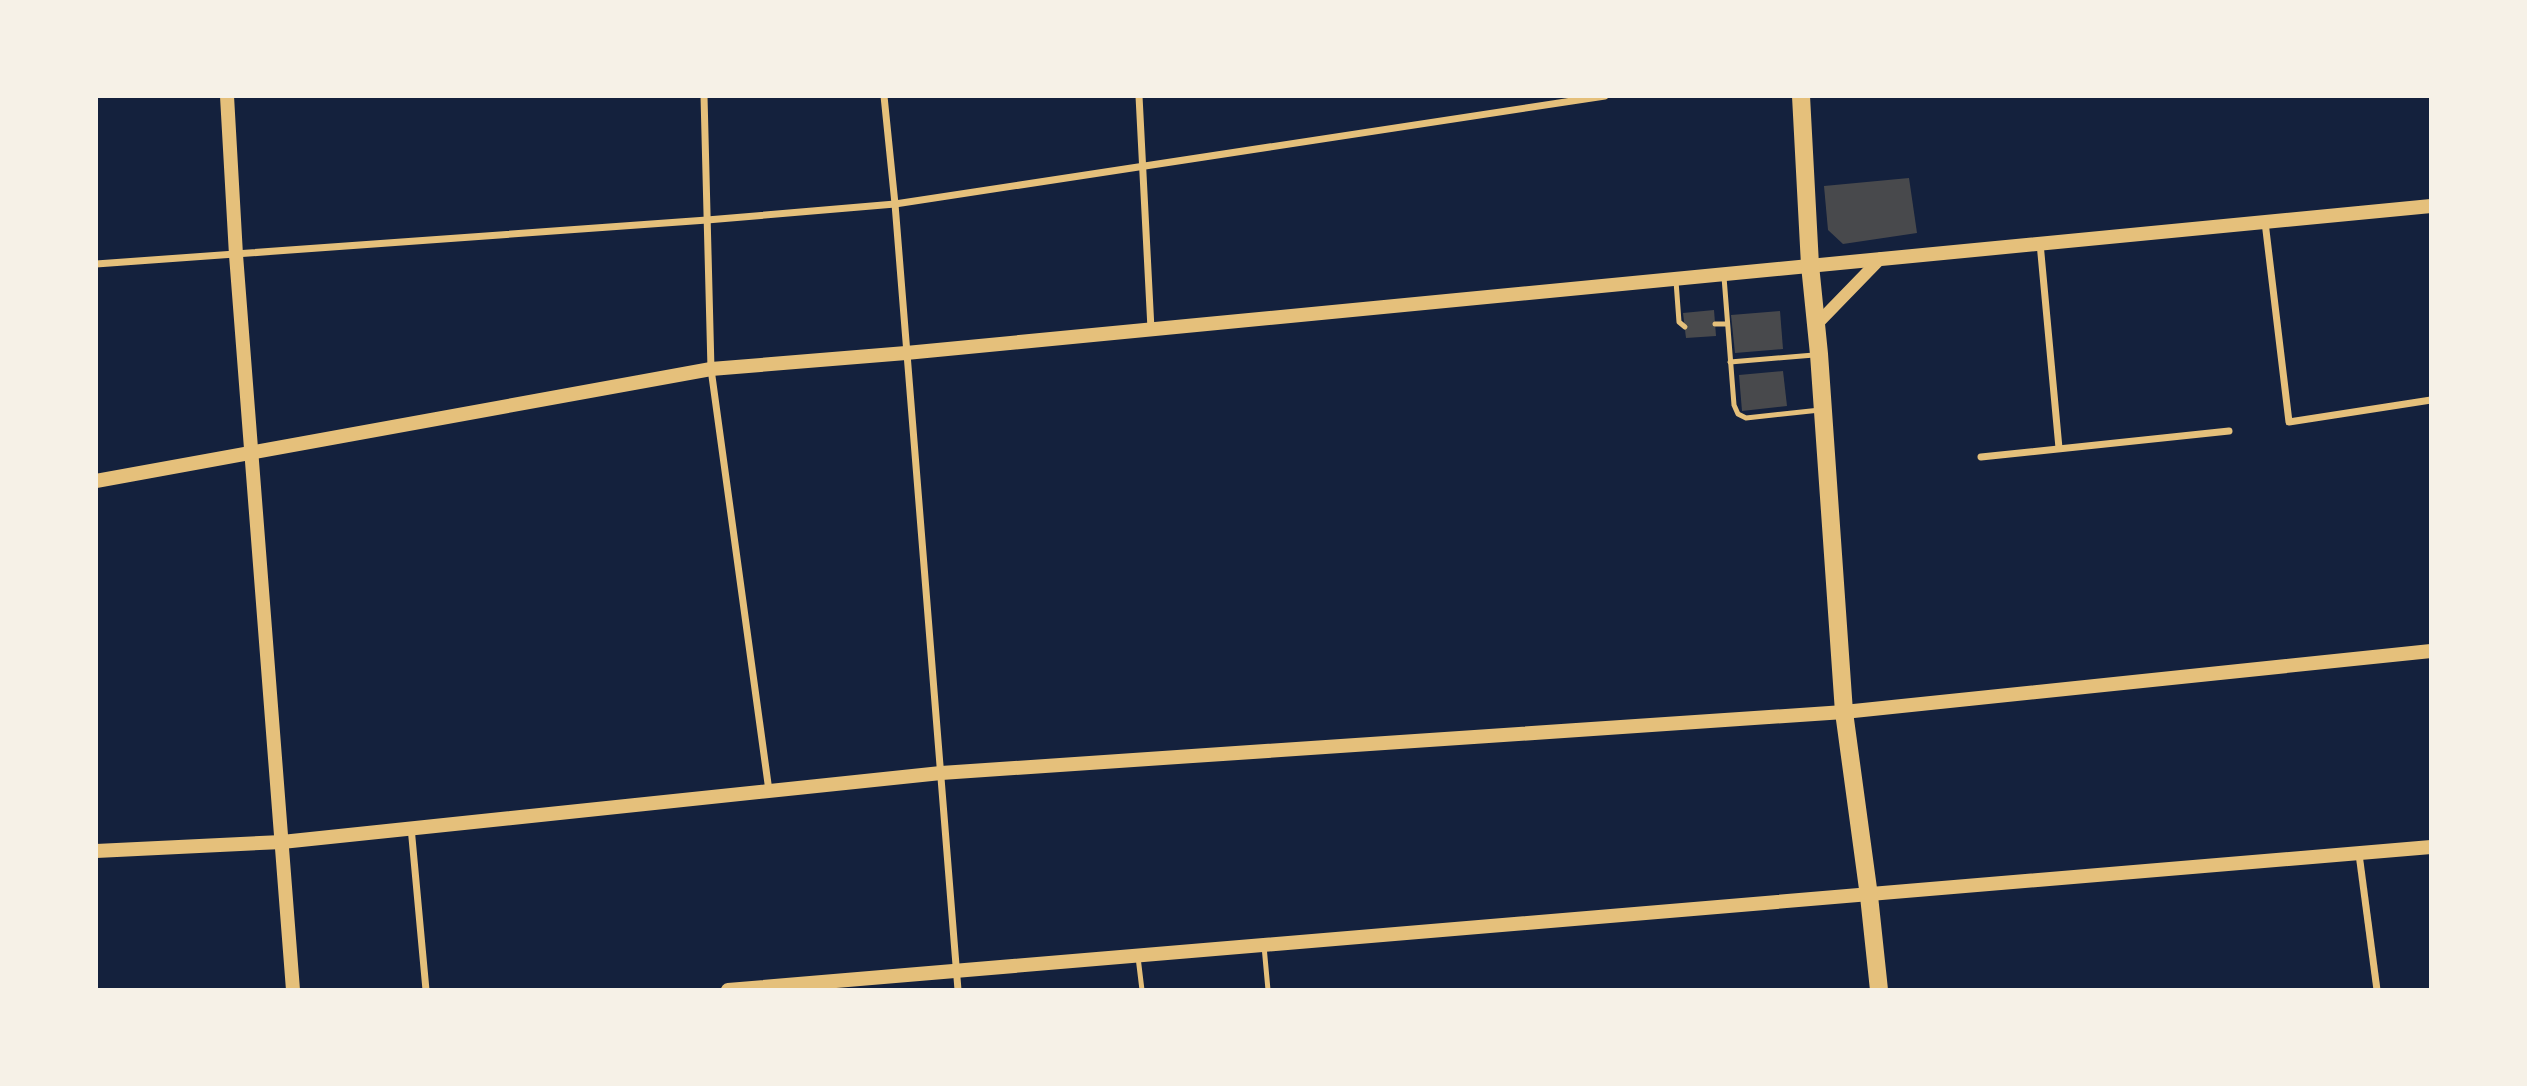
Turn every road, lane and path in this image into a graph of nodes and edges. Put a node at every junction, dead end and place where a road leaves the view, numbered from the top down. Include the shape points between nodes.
1 (227, 96) edge
2 (705, 96) edge
3 (884, 96) edge
4 (1139, 96) edge
5 (1605, 96) edge
6 (1801, 96) edge
7 (1144, 166) junction
8 (895, 204) junction
9 (2431, 206) edge
10 (707, 220) junction
11 (2265, 221) junction
12 (2040, 243) junction
13 (236, 255) junction
14 (1881, 258) junction
15 (96, 264) edge
16 (1810, 265) junction
17 (1724, 273) junction
18 (1675, 278) junction
19 (1715, 324) dead end
20 (1727, 324) junction
21 (1816, 326) junction
22 (1685, 327) dead end
23 (1151, 330) junction
24 (906, 353) junction
25 (1819, 354) junction
26 (1730, 362) junction
27 (711, 369) junction
28 (2431, 400) edge
29 (1823, 410) junction
30 (2228, 431) dead end
31 (2059, 447) junction
32 (252, 454) junction
33 (1981, 457) dead end
34 (96, 481) edge
35 (2431, 650) edge
36 (1844, 712) junction
37 (941, 772) junction
38 (769, 792) junction
39 (411, 827) junction
40 (282, 842) junction
41 (2431, 847) edge
42 (96, 851) edge
43 (2359, 854) junction
44 (1869, 896) junction
45 (1264, 946) junction
46 (1138, 957) junction
47 (956, 971) junction
48 (293, 990) edge
49 (426, 990) edge
50 (728, 990) edge
51 (958, 990) edge
52 (1142, 990) edge
53 (1268, 990) edge
54 (1879, 990) edge
55 (2377, 990) edge

1 - 13 main road
2 - 10 street
3 - 8 street
4 - 7 street
5 - 7 street
6 - 16 main road
7 - 8 street
7 - 23 street
8 - 10 street
8 - 24 street
9 - 11 main road
10 - 13 street
10 - 27 street
11 - 12 main road
11 - 28 street via 2289,422
12 - 14 main road
12 - 31 street
13 - 15 street
13 - 32 main road
14 - 16 main road
14 - 21 street
16 - 17 main road
16 - 21 main road
17 - 18 main road
17 - 20 lane
18 - 22 lane via 1679,322
18 - 23 main road
19 - 20 lane
20 - 26 lane
21 - 25 main road
23 - 24 main road
24 - 27 main road
24 - 37 street
25 - 26 lane
25 - 29 main road
26 - 29 lane via 1738,414 1746,418
27 - 32 main road
27 - 38 street
29 - 36 main road
30 - 31 street
31 - 33 street
32 - 34 main road
32 - 40 main road
35 - 36 main road
36 - 37 main road
36 - 44 main road
37 - 38 main road
37 - 47 street
38 - 39 main road
39 - 40 main road
39 - 49 street
40 - 42 main road
40 - 48 main road
41 - 43 main road
43 - 44 main road
43 - 55 street
44 - 45 main road
44 - 54 main road
45 - 46 main road
45 - 53 lane
46 - 47 main road
46 - 52 lane
47 - 50 main road
47 - 51 street

